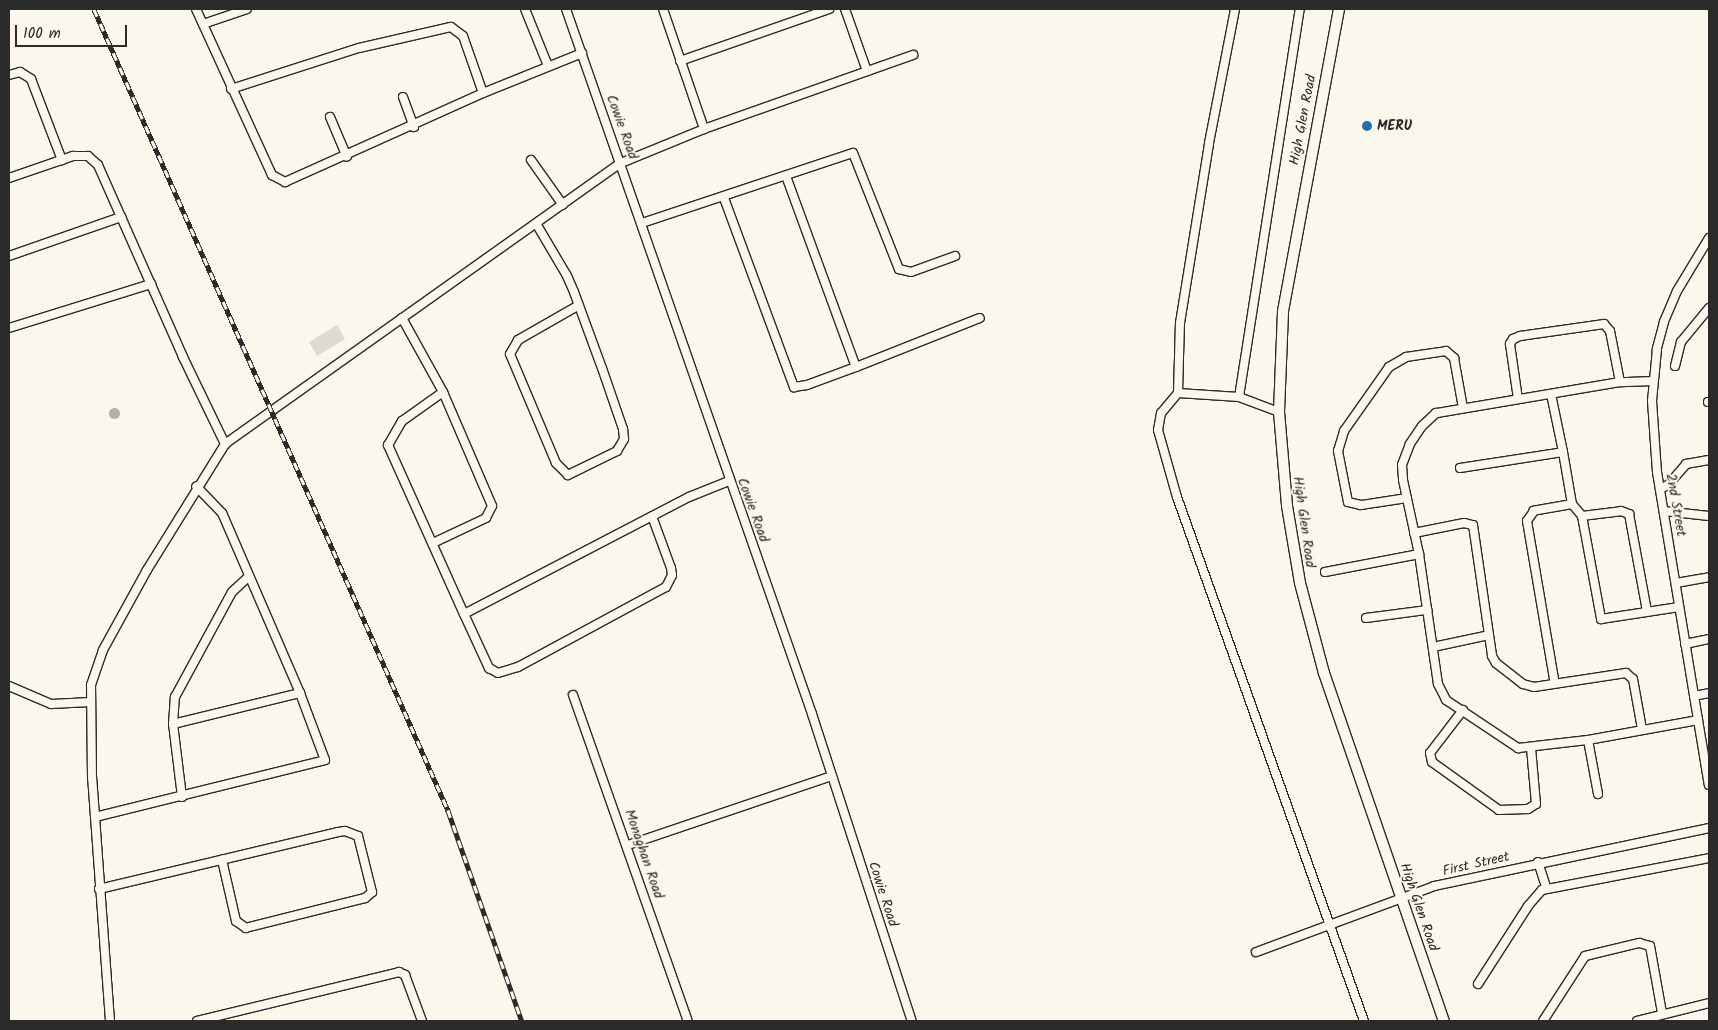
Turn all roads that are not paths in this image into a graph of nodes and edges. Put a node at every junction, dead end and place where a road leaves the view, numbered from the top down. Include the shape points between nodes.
1 (196, 9) edge
2 (247, 9) edge
3 (525, 9) edge
4 (566, 9) edge
5 (663, 9) edge
6 (829, 9) edge
7 (845, 9) edge
8 (1235, 9) edge
9 (1300, 9) edge
10 (1339, 9) edge
11 (203, 24) junction
12 (582, 53) junction
13 (912, 55) dead end
14 (680, 61) junction
15 (548, 66) junction
16 (867, 71) junction
17 (9, 75) edge
18 (232, 88) junction
19 (483, 93) junction
20 (403, 97) dead end
21 (330, 117) dead end
22 (414, 127) junction
23 (704, 129) junction
24 (347, 156) junction
25 (62, 160) junction
26 (531, 160) dead end
27 (621, 163) junction
28 (786, 176) junction
29 (9, 178) edge
30 (724, 198) junction
31 (563, 205) junction
32 (121, 217) junction
33 (642, 223) junction
34 (537, 224) junction
35 (1709, 238) edge
36 (9, 256) edge
37 (955, 256) dead end
38 (151, 284) junction
39 (579, 305) junction
40 (1709, 308) edge
41 (402, 318) junction
42 (980, 318) dead end
43 (9, 328) edge
44 (1675, 366) dead end
45 (856, 367) junction
46 (1653, 381) junction
47 (1620, 382) junction
48 (443, 392) junction
49 (1178, 393) junction
50 (1552, 394) junction
51 (1239, 397) junction
52 (1518, 399) junction
53 (1463, 408) junction
54 (1279, 412) junction
55 (225, 444) junction
56 (1563, 452) junction
57 (1709, 460) edge
58 (1460, 468) dead end
59 (729, 482) junction
60 (196, 486) junction
61 (1660, 489) junction
62 (1407, 498) junction
63 (1572, 504) junction
64 (1664, 511) junction
65 (652, 516) junction
66 (1582, 516) junction
67 (1709, 516) edge
68 (1414, 534) junction
69 (433, 543) junction
70 (1419, 554) junction
71 (1325, 572) dead end
72 (249, 576) junction
73 (1709, 577) edge
74 (1676, 583) junction
75 (1679, 607) junction
76 (1426, 610) junction
77 (1647, 611) junction
78 (464, 614) junction
79 (1366, 618) dead end
80 (1489, 635) junction
81 (1709, 639) edge
82 (1685, 644) junction
83 (1432, 647) junction
84 (1555, 684) junction
85 (9, 686) edge
86 (300, 693) junction
87 (1709, 693) edge
88 (573, 695) dead end
89 (1694, 696) junction
90 (91, 702) junction
91 (1463, 710) junction
92 (1698, 720) junction
93 (173, 724) junction
94 (1642, 729) junction
95 (1588, 740) junction
96 (1531, 748) junction
97 (1707, 751) edge
98 (832, 776) junction
99 (1709, 786) edge
100 (1598, 794) dead end
101 (182, 797) junction
102 (95, 817) junction
103 (1709, 828) edge
104 (628, 845) junction
105 (1709, 858) edge
106 (222, 860) junction
107 (1538, 862) junction
108 (1546, 887) junction
109 (99, 889) junction
110 (1400, 898) junction
111 (1330, 924) junction
112 (1256, 952) dead end
113 (1478, 984) dead end
114 (1709, 1003) edge
115 (1662, 1013) junction
116 (206, 1020) edge
117 (110, 1021) edge
118 (197, 1021) edge
119 (422, 1021) edge
120 (688, 1021) edge
121 (912, 1021) edge
122 (1364, 1021) edge
123 (1444, 1021) edge
124 (1543, 1021) edge
125 (1637, 1021) edge

1 - 11 street
2 - 11 street
3 - 15 street
4 - 12 street, Cowie Road
5 - 14 street
6 - 14 street
7 - 16 street
8 - 49 street via 1209,142 1180,324
9 - 51 street
10 - 54 main road, High Glen Road via 1288,276
11 - 18 street
12 - 15 street
12 - 27 street, Cowie Road
13 - 16 street
14 - 23 street
15 - 19 street
16 - 23 street
17 - 25 street via 20,72 31,78
18 - 19 street via 397,37 451,27 462,36
18 - 24 street via 272,175 278,180 292,181
19 - 22 street
20 - 22 street
21 - 24 street
22 - 24 street
23 - 27 street
25 - 29 street
25 - 32 street via 88,156 98,165
26 - 31 street
27 - 31 street
27 - 33 street, Cowie Road
28 - 30 street
28 - 37 street via 853,153 899,269 911,272
28 - 45 street
30 - 33 street
30 - 45 street via 794,387 807,386
31 - 34 street
32 - 36 street
32 - 38 street
33 - 59 street, Cowie Road
34 - 39 street via 560,260
34 - 41 street
35 - 46 street, 2nd Street via 1677,291 1664,322
38 - 43 street
38 - 55 street
39 - 39 street via 616,406 624,439 610,457 568,475 556,464 510,354 518,340
40 - 44 street via 1681,342
41 - 48 street
41 - 55 street
42 - 45 street
46 - 47 street
46 - 61 street, 2nd Street via 1653,434
47 - 50 street
47 - 52 street via 1610,331 1604,324 1520,336 1510,344
48 - 69 street via 402,422 388,445
48 - 69 street via 492,506 486,518
49 - 51 street
49 - 111 street via 1161,413 1158,430 1172,478
50 - 52 street
50 - 56 street
51 - 54 street
52 - 53 street
53 - 62 street via 1432,416 1414,438 1402,465
53 - 62 street via 1454,358 1446,351 1406,357 1389,367 1344,431 1338,450 1348,502 1362,505
54 - 110 main road, High Glen Road via 1286,506 1300,583 1324,672
55 - 60 street
56 - 58 street
56 - 63 street
57 - 61 street via 1686,464 1668,485
59 - 65 street
59 - 98 street, Cowie Road
60 - 72 street via 222,513
60 - 90 street via 103,650 91,685
61 - 64 street, 2nd Street
62 - 68 street
63 - 66 street
63 - 84 street via 1534,511 1527,521
64 - 67 street
64 - 74 street, 2nd Street
65 - 78 street
65 - 78 street via 671,568 672,575 666,587 518,667 498,673 489,668
66 - 77 street via 1621,511 1629,514
66 - 77 street via 1599,616 1604,619
68 - 70 street
68 - 80 street via 1464,523 1473,525
69 - 78 street
70 - 71 street
70 - 76 street
72 - 86 street
72 - 93 street via 232,592 175,697
73 - 74 street
74 - 75 street, 2nd Street
75 - 77 street
75 - 82 street, 2nd Street
76 - 79 street
76 - 83 street
80 - 83 street
80 - 84 street via 1494,661 1523,684 1534,687
81 - 82 street
82 - 89 street, 2nd Street
83 - 91 street via 1440,690 1446,700
84 - 94 street via 1621,672 1628,674 1633,679
85 - 90 street via 51,704
86 - 93 street
86 - 101 street via 326,760
87 - 89 street
88 - 104 street, Monaghan Road
89 - 92 street, 2nd Street
90 - 102 street
91 - 96 street via 1511,745
91 - 96 street via 1430,753 1432,762 1499,810 1528,810 1536,804
92 - 94 street
92 - 97 street, 2nd Street
93 - 101 street
94 - 95 street
95 - 96 street
95 - 100 street
97 - 99 street, 2nd Street
98 - 104 street
98 - 121 street, Cowie Road
101 - 102 street
102 - 109 street
103 - 107 street, First Street
104 - 120 street, Monaghan Road
105 - 108 street
106 - 106 street via 338,832 350,832 358,836 372,892 365,898 246,928 236,921
106 - 109 street
107 - 108 street
107 - 110 street, First Street via 1434,886
108 - 113 street via 1528,906
109 - 117 street
110 - 111 street, First Street
110 - 123 main road, High Glen Road
111 - 112 street, First Street
111 - 122 street
114 - 115 street
115 - 124 street via 1650,946 1639,943 1585,956
115 - 125 street
116 - 118 street
116 - 119 street via 399,972 406,974

